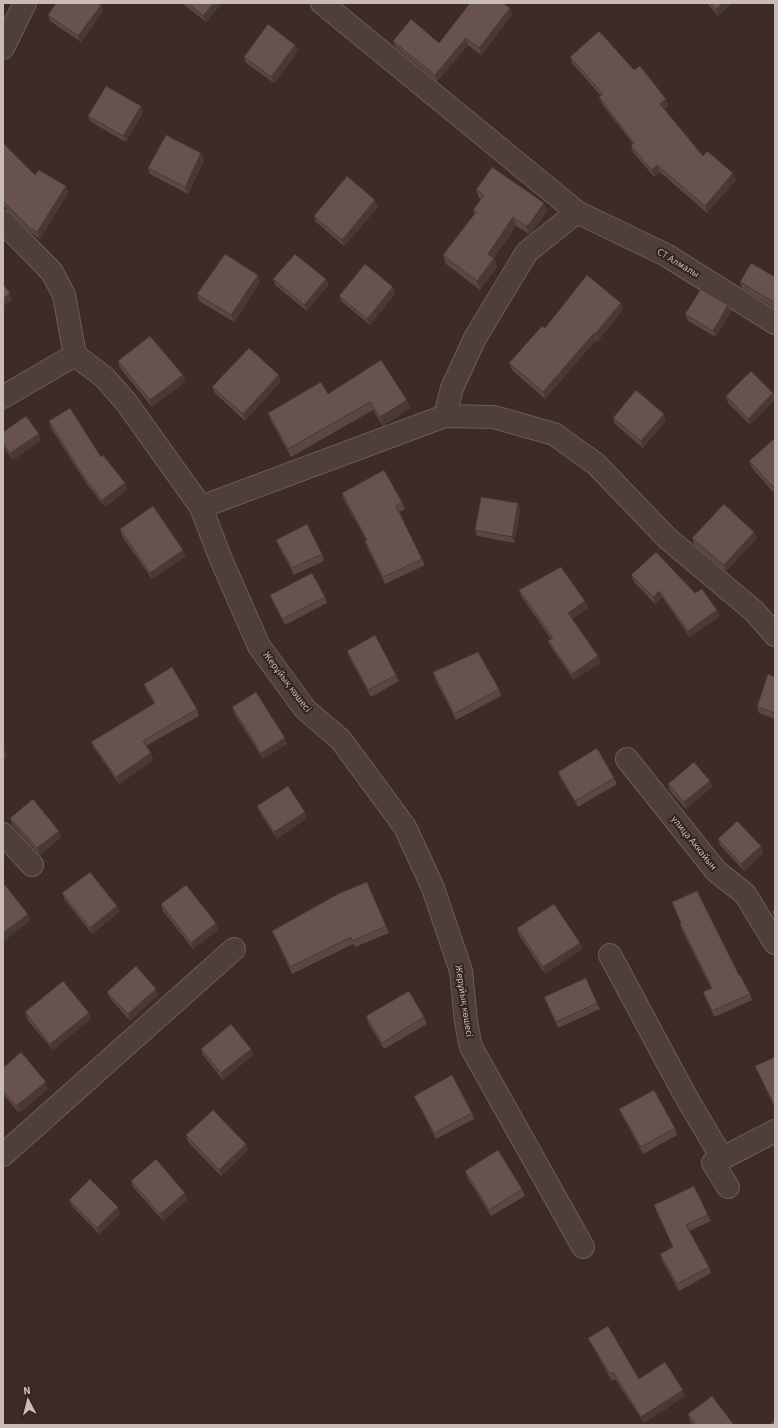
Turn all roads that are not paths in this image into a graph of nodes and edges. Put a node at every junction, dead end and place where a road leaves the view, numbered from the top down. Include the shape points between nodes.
1 (24, 3) edge
2 (322, 3) edge
3 (3, 48) edge
4 (577, 212) junction
5 (3, 222) edge
6 (775, 323) edge
7 (76, 355) junction
8 (3, 397) edge
9 (445, 416) junction
10 (201, 506) junction
11 (775, 635) edge
12 (627, 759) dead end
13 (3, 834) edge
14 (32, 866) dead end
15 (775, 944) edge
16 (234, 949) dead end
17 (610, 955) dead end
18 (775, 1131) edge
19 (3, 1155) edge
20 (722, 1158) junction
21 (728, 1187) dead end
22 (582, 1248) dead end

1 - 3 street
2 - 4 street, СТ Алмалы
4 - 6 street, СТ Алмалы via 666,255
4 - 9 street via 527,252 475,338 452,388
5 - 7 street via 52,272 64,295
7 - 8 street
7 - 10 street, Жерұйық көшесі via 104,377 126,402
9 - 10 street
9 - 11 street via 494,417 554,434 596,464 667,538 754,611
10 - 22 street, Жерұйық көшесі via 220,558 260,646 305,709 341,740 405,827 433,888 461,971 471,1047
12 - 15 street, улица Аккайын via 716,871 745,894
13 - 14 street
16 - 19 street
17 - 20 street
18 - 20 street
20 - 21 street via 713,1163

